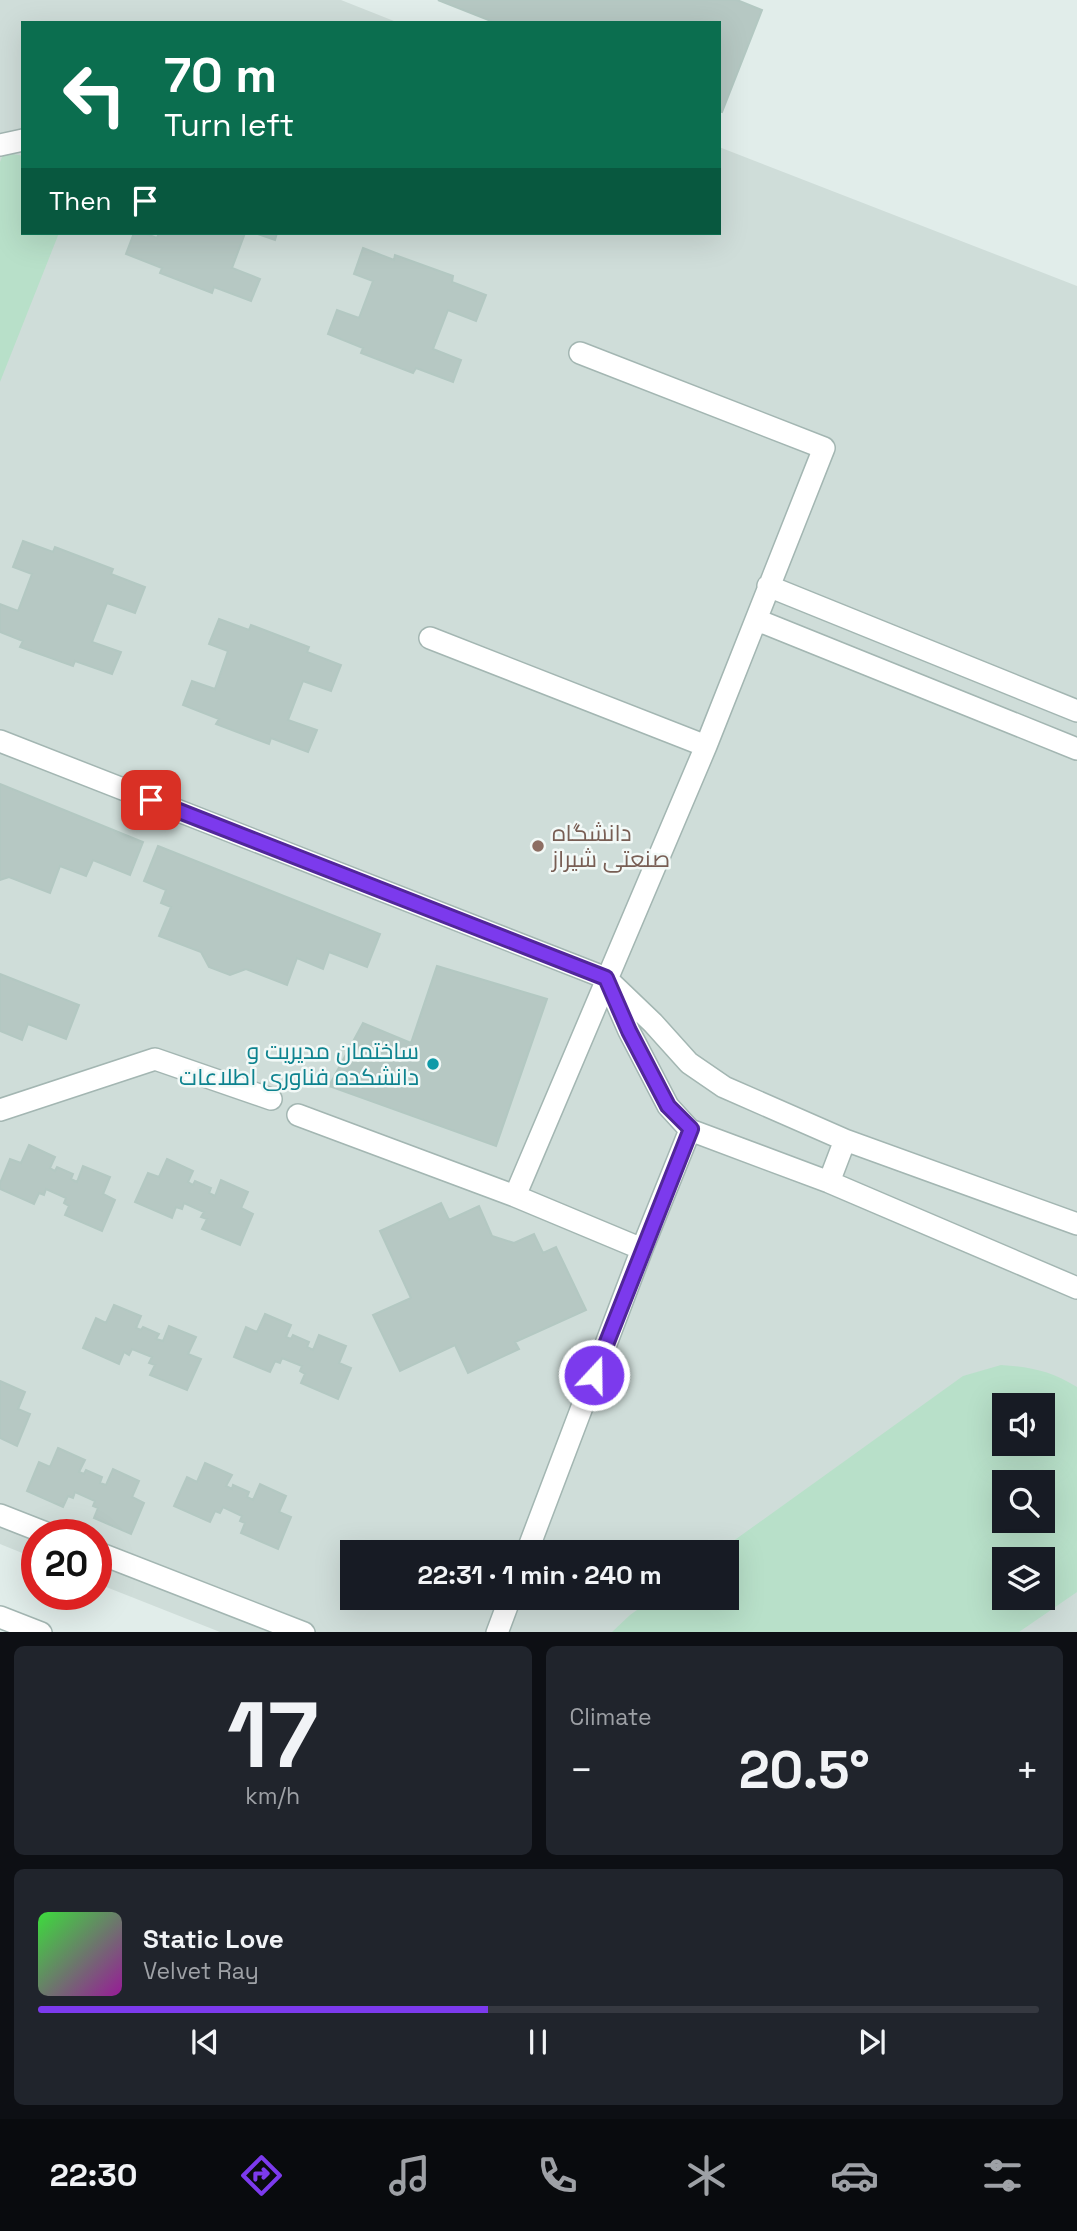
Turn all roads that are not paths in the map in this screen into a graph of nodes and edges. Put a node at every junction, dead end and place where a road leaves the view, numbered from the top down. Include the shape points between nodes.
1 (21, 140) edge
2 (0, 145) edge
3 (580, 353) dead end
4 (768, 586) junction
5 (757, 620) junction
6 (430, 638) dead end
7 (1077, 710) edge
8 (0, 741) edge
9 (706, 746) junction
10 (1077, 749) edge
11 (606, 978) junction
12 (271, 1099) dead end
13 (0, 1111) edge
14 (298, 1115) dead end
15 (691, 1129) junction
16 (845, 1140) junction
17 (829, 1182) junction
18 (515, 1196) junction
19 (1077, 1224) edge
20 (642, 1249) junction
21 (1077, 1288) edge
22 (0, 1515) edge
23 (21, 1523) edge
24 (532, 1540) edge
25 (112, 1558) edge
26 (506, 1610) edge
27 (0, 1617) edge
28 (38, 1632) edge
29 (301, 1632) edge
30 (497, 1632) edge

1 - 2 street
3 - 4 street via 824,448
4 - 5 street
4 - 7 street
5 - 9 street
5 - 10 street
6 - 9 street
8 - 11 street
9 - 11 street
11 - 15 street via 668,1106
11 - 16 street via 689,1063 724,1087
11 - 18 street
12 - 13 street via 155,1059
14 - 18 street
15 - 17 street
15 - 20 street
16 - 17 street
16 - 19 street
17 - 21 street
18 - 20 street
20 - 24 street
22 - 23 street
25 - 29 street
26 - 30 street
27 - 28 street

